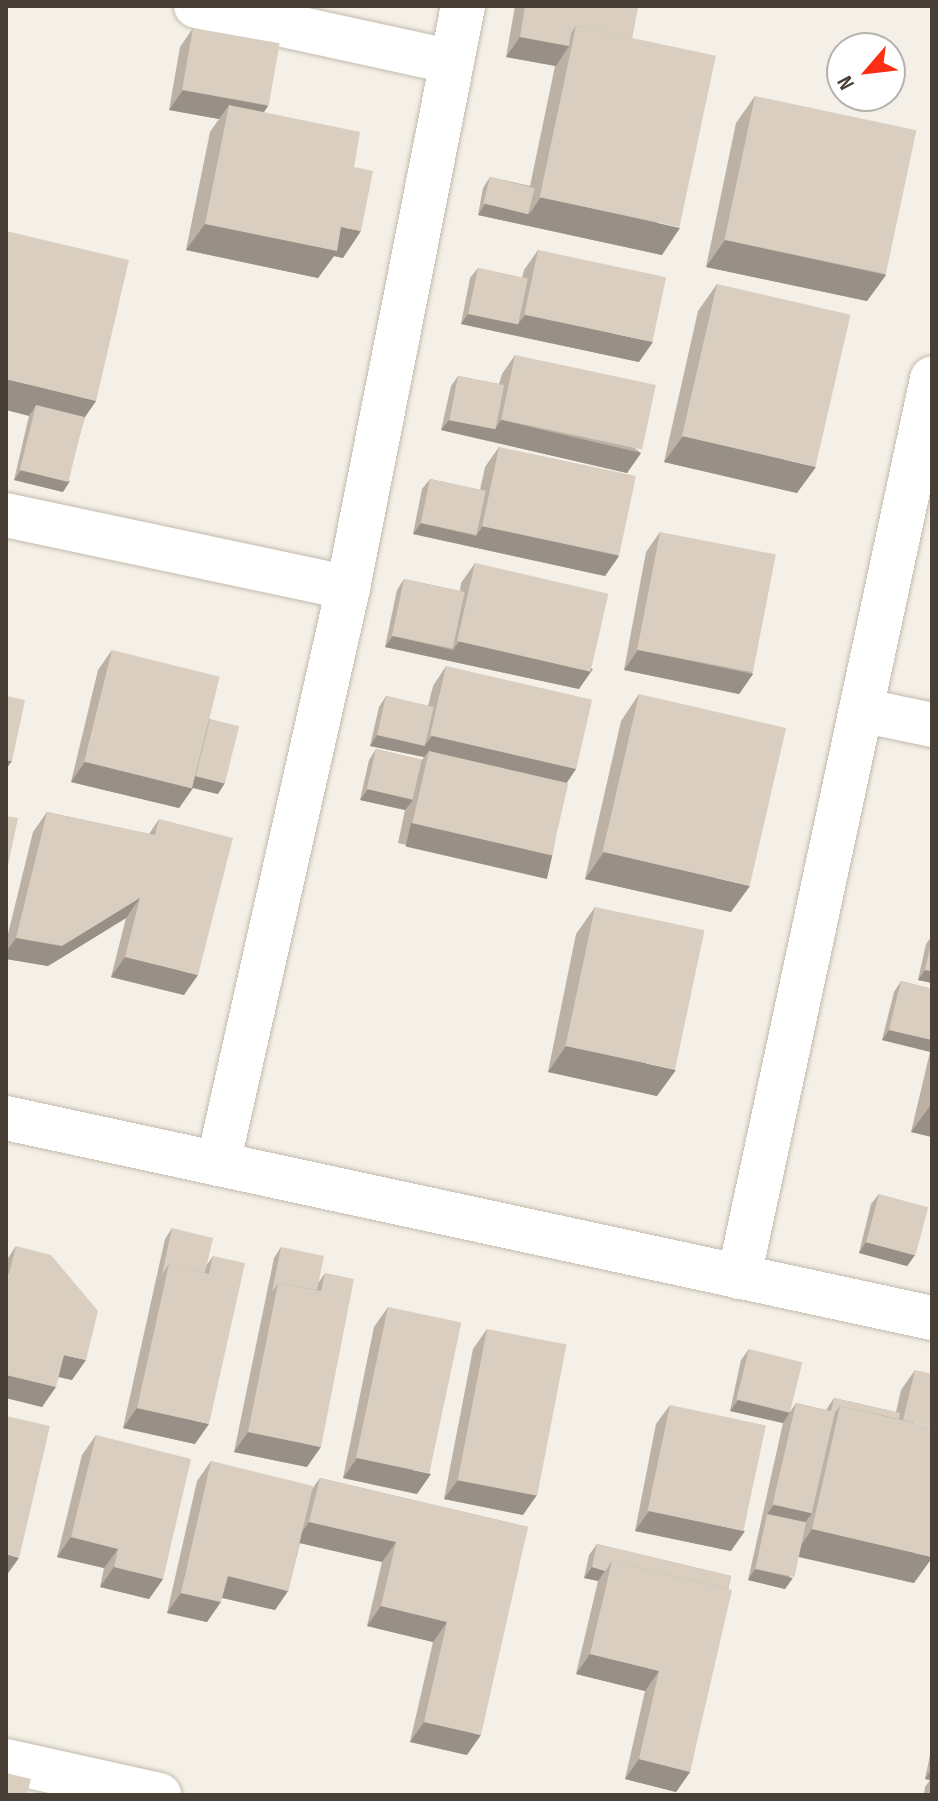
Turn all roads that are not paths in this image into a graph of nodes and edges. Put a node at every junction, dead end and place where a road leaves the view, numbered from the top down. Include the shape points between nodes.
1 (196, 6) edge
2 (463, 6) edge
3 (452, 62) junction
4 (932, 379) edge
5 (6, 515) edge
6 (348, 588) junction
7 (861, 710) junction
8 (932, 725) edge
9 (6, 1118) edge
10 (218, 1164) junction
11 (739, 1277) junction
12 (932, 1318) edge
13 (6, 1761) edge
14 (103, 1789) edge
15 (159, 1795) edge

1 - 3 street
2 - 3 street
3 - 6 street
4 - 7 street
5 - 6 street
6 - 10 street
7 - 8 street
7 - 11 street
9 - 10 street
10 - 11 street
11 - 12 street
13 - 14 street
14 - 15 street

